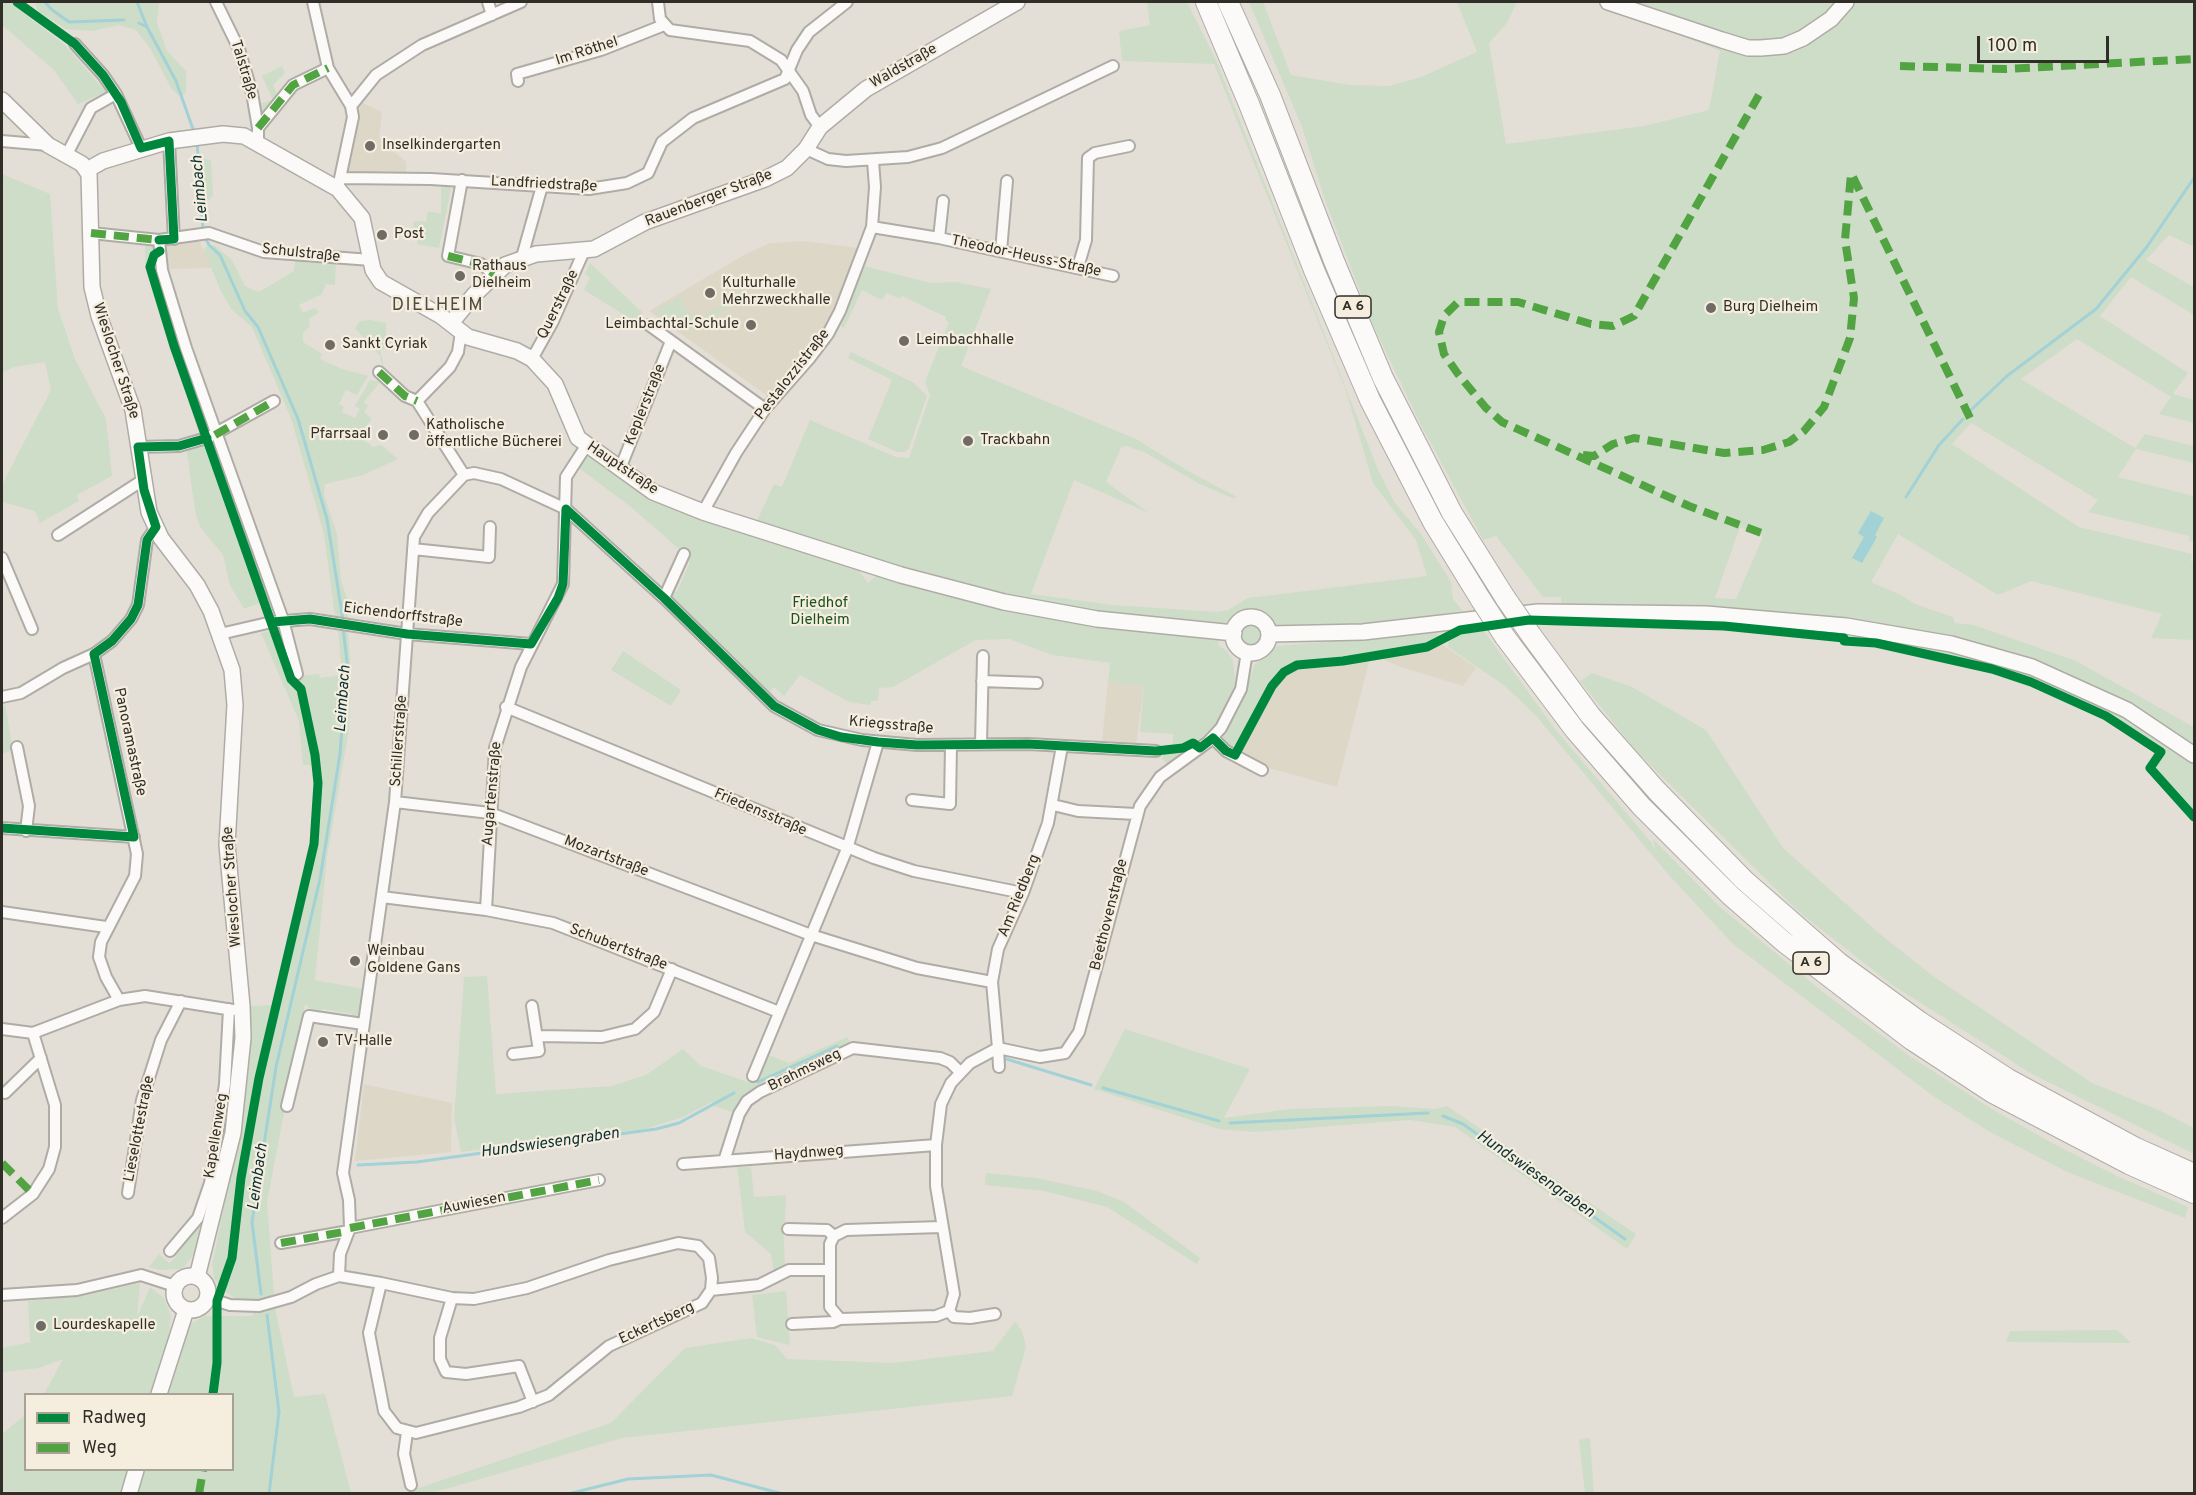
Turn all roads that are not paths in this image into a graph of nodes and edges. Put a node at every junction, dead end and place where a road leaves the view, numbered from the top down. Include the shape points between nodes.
1 (216, 2) edge
2 (313, 2) edge
3 (488, 2) edge
4 (521, 2) edge
5 (659, 2) edge
6 (847, 2) edge
7 (1015, 2) edge
8 (1206, 2) edge
9 (1228, 2) edge
10 (1608, 2) edge
11 (1846, 2) edge
12 (492, 15) junction
13 (663, 25) junction
14 (75, 44) dead end
15 (1113, 66) dead end
16 (328, 68) junction
17 (790, 70) junction
18 (518, 81) dead end
19 (116, 94) junction
20 (2, 100) edge
21 (351, 106) junction
22 (820, 127) junction
23 (258, 135) junction
24 (177, 139) junction
25 (2, 141) edge
26 (48, 145) junction
27 (1129, 146) dead end
28 (141, 148) junction
29 (806, 149) junction
30 (66, 156) junction
31 (873, 161) junction
32 (87, 170) junction
33 (462, 180) junction
34 (1007, 181) dead end
35 (339, 184) junction
36 (542, 186) junction
37 (943, 201) dead end
38 (872, 227) junction
39 (91, 233) junction
40 (939, 238) junction
41 (174, 239) junction
42 (159, 240) junction
43 (584, 251) junction
44 (1000, 251) junction
45 (522, 257) junction
46 (370, 260) junction
47 (1078, 267) junction
48 (494, 274) junction
49 (1113, 276) dead end
50 (649, 325) dead end
51 (456, 328) junction
52 (671, 341) junction
53 (532, 359) junction
54 (379, 372) dead end
55 (274, 401) dead end
56 (417, 401) junction
57 (765, 409) junction
58 (215, 435) junction
59 (586, 446) junction
60 (138, 447) junction
61 (620, 469) junction
62 (464, 475) junction
63 (142, 480) junction
64 (566, 509) junction
65 (704, 512) junction
66 (156, 527) junction
67 (490, 527) dead end
68 (58, 535) dead end
69 (412, 549) junction
70 (684, 554) dead end
71 (2, 558) edge
72 (664, 598) junction
73 (283, 620) junction
74 (32, 629) dead end
75 (1234, 633) junction
76 (220, 634) junction
77 (406, 634) junction
78 (1269, 634) junction
79 (531, 644) junction
80 (1247, 652) junction
81 (94, 654) junction
82 (983, 656) dead end
83 (297, 674) dead end
84 (982, 681) junction
85 (1037, 683) dead end
86 (2, 697) edge
87 (507, 706) junction
88 (1213, 738) junction
89 (878, 742) junction
90 (981, 744) junction
91 (951, 745) junction
92 (1062, 746) junction
93 (17, 747) dead end
94 (1156, 751) dead end
95 (2194, 755) edge
96 (1262, 770) dead end
97 (912, 800) dead end
98 (395, 802) junction
99 (1053, 805) junction
100 (490, 813) junction
101 (1136, 814) junction
102 (2, 828) edge
103 (26, 831) junction
104 (134, 837) junction
105 (847, 849) junction
106 (1023, 893) junction
107 (382, 897) junction
108 (486, 910) junction
109 (2, 912) edge
110 (106, 927) junction
111 (811, 935) junction
112 (672, 969) junction
113 (992, 982) junction
114 (119, 1000) junction
115 (181, 1001) junction
116 (532, 1006) dead end
117 (236, 1010) junction
118 (779, 1012) junction
119 (363, 1024) junction
120 (2, 1029) edge
121 (33, 1034) junction
122 (537, 1036) junction
123 (998, 1048) junction
124 (513, 1054) dead end
125 (41, 1058) junction
126 (999, 1067) dead end
127 (960, 1072) junction
128 (753, 1077) dead end
129 (4, 1093) dead end
130 (287, 1106) dead end
131 (936, 1145) junction
132 (724, 1161) junction
133 (683, 1164) dead end
134 (2194, 1174) edge
135 (599, 1180) dead end
136 (128, 1193) dead end
137 (2194, 1193) edge
138 (2, 1218) edge
139 (941, 1227) junction
140 (349, 1229) junction
141 (788, 1229) dead end
142 (834, 1236) junction
143 (281, 1243) dead end
144 (170, 1251) dead end
145 (830, 1270) junction
146 (339, 1276) junction
147 (197, 1277) junction
148 (381, 1283) junction
149 (175, 1286) junction
150 (711, 1290) junction
151 (2, 1295) edge
152 (208, 1298) junction
153 (452, 1298) junction
154 (186, 1310) junction
155 (949, 1311) junction
156 (995, 1314) dead end
157 (840, 1319) junction
158 (792, 1324) dead end
159 (160, 1393) edge
160 (533, 1402) junction
161 (406, 1432) junction
162 (136, 1471) edge
163 (411, 1485) dead end
164 (129, 1494) edge

1 - 23 street, Talstraße via 239,49
2 - 16 street
3 - 12 street
4 - 12 street
5 - 13 street
6 - 17 street via 809,32
7 - 22 street, Waldstraße via 866,88
8 - 137 highway, A 6, bridge via 1370,400 1433,522 1481,600 1575,730 1641,806 1730,895 1784,942 1912,1040 1993,1093
9 - 134 highway, A 6, bridge via 1270,95 1383,378 1452,513 1506,599 1590,716 1744,880 1839,963 2008,1079 2136,1148
10 - 11 street via 1730,43 1761,48 1784,46 1803,38 1831,20
12 - 21 street via 395,61 376,75
13 - 17 street via 670,30 750,41
13 - 18 street, Im Röthel via 601,50 517,74
14 - 19 street
15 - 31 street via 942,148
16 - 21 street
16 - 23 street via 293,85
17 - 22 street
17 - 36 street, Landfriedstraße via 778,83 715,106 689,121 662,142 653,167 641,177 602,189
19 - 28 street
19 - 30 street via 91,108
20 - 26 street
21 - 35 street via 353,117
22 - 29 street, Waldstraße
23 - 24 street, Hauptstraße
23 - 35 street, Hauptstraße
24 - 28 street, Hauptstraße
24 - 41 street
25 - 26 street
26 - 30 street
27 - 47 street via 1088,158 1086,240
28 - 32 street, Hauptstraße
29 - 31 street via 828,159
29 - 43 street, Rauenberger Straße via 787,168 765,179 645,222
30 - 32 street
31 - 38 street, Pestalozzistraße
32 - 39 street, Wieslocher Straße
33 - 35 street, Landfriedstraße via 387,178
33 - 36 street, Landfriedstraße
33 - 48 street via 448,256 481,264
34 - 44 street
35 - 46 street, Hauptstraße via 362,218
36 - 45 street
37 - 40 street, Theodor-Heuss-Straße
38 - 40 street, Theodor-Heuss-Straße
38 - 57 street, Pestalozzistraße via 855,277 828,334
39 - 42 street, Schulstraße
39 - 60 street, Wieslocher Straße via 92,287 133,410
40 - 44 street, Theodor-Heuss-Straße
41 - 42 street, Schulstraße
41 - 46 street, Schulstraße via 209,233 264,252
42 - 58 street via 162,270
43 - 45 street, Rauenberger Straße
43 - 53 street, Querstraße
44 - 47 street, Theodor-Heuss-Straße
45 - 48 street, Rauenberger Straße
46 - 51 street, Hauptstraße via 381,282
47 - 49 street, Theodor-Heuss-Straße
48 - 51 street, Rauenberger Straße
50 - 52 street
51 - 53 street, Hauptstraße
51 - 56 street via 458,352 450,367
52 - 57 street
52 - 61 street, Keplerstraße
53 - 59 street, Hauptstraße via 555,384 573,430
54 - 56 street via 405,396
55 - 58 street
56 - 62 street
57 - 65 street, Pestalozzistraße
58 - 60 street via 179,446
58 - 73 street
59 - 61 street, Hauptstraße
59 - 64 street, Augartenstraße via 566,477
60 - 63 street, Wieslocher Straße
61 - 65 street, Hauptstraße via 653,492
62 - 64 street via 474,473 501,479
62 - 69 street, Schillerstraße via 421,522
63 - 66 street, Wieslocher Straße
63 - 68 street
64 - 72 street, Kriegsstraße
64 - 79 street, Augartenstraße via 563,584
65 - 75 street, Hauptstraße via 901,575 1053,612
66 - 76 street, Wieslocher Straße via 197,585
66 - 81 street via 147,540 135,612 112,641
67 - 69 street via 489,557
69 - 77 street, Schillerstraße
70 - 72 street
71 - 74 street
72 - 89 street, Kriegsstraße via 774,706 818,730
73 - 76 street, Eichendorffstraße
73 - 77 street, Eichendorffstraße via 328,621
73 - 83 street
75 - 78 street via 1238,623 1249,617 1265,623
75 - 80 street via 1236,643
76 - 117 street, Wieslocher Straße via 232,670 235,705 227,845
77 - 79 street, Eichendorffstraße
77 - 98 street, Schillerstraße
78 - 80 street via 1263,648
78 - 95 street via 1363,632 1538,612 1706,614 1846,626 1933,640 2032,667 2127,710
79 - 87 street, Augartenstraße
80 - 88 street, Beethovenstraße via 1235,705
81 - 86 street via 31,684 21,693
81 - 104 street, Panoramastraße
82 - 84 street
84 - 85 street
84 - 90 street
87 - 100 street, Augartenstraße via 495,748
87 - 105 street, Friedensstraße
88 - 96 street via 1226,751
88 - 101 street, Beethovenstraße via 1160,777
89 - 91 street, Kriegsstraße
89 - 105 street
90 - 91 street, Kriegsstraße
90 - 92 street, Kriegsstraße
91 - 97 street, Kriegsstraße via 950,804
92 - 94 street, Kriegsstraße
92 - 99 street, Am Riedberg
93 - 103 street via 29,806
98 - 100 street, Mozartstraße
98 - 107 street, Schillerstraße
99 - 101 street via 1078,811
99 - 106 street, Am Riedberg
100 - 108 street, Augartenstraße
100 - 111 street, Mozartstraße
101 - 123 street, Beethovenstraße via 1075,1039 1065,1053 1050,1057
102 - 103 street
103 - 104 street
104 - 110 street, Panoramastraße via 135,876
105 - 106 street, Friedensstraße via 904,868
105 - 111 street
106 - 113 street, Am Riedberg via 998,950
107 - 108 street, Schubertstraße
107 - 119 street, Schillerstraße
108 - 112 street, Schubertstraße via 553,923
109 - 110 street
110 - 114 street, Panoramastraße via 99,957
111 - 113 street, Mozartstraße via 917,968
111 - 118 street
112 - 118 street, Schubertstraße
112 - 122 street via 654,1012 635,1029 602,1037
113 - 123 street, Am Riedberg
114 - 115 street via 145,996
114 - 121 street
115 - 117 street
115 - 136 street, Lieselottestraße via 161,1040 142,1100
116 - 122 street
117 - 144 street, Kapellenweg via 210,1183 198,1218
117 - 147 street, Wieslocher Straße via 239,1086 233,1133
118 - 128 street
119 - 130 street via 309,1016
119 - 140 street, Schillerstraße via 343,1173 349,1200
120 - 121 street
121 - 125 street
122 - 124 street via 539,1051
123 - 126 street, Am Riedberg
123 - 127 street
125 - 129 street
125 - 138 street via 55,1105 55,1147 49,1169 33,1194
127 - 131 street via 945,1094
127 - 132 street, Brahmsweg via 940,1058 853,1048 747,1101
131 - 132 street, Haydnweg
131 - 139 street
132 - 133 street, Haydnweg
135 - 140 street, Auwiesen
139 - 142 street via 846,1230
139 - 155 street via 954,1294
140 - 143 street, Auwiesen
140 - 146 street, Schillerstraße via 340,1254
141 - 142 street via 827,1230
142 - 145 street via 830,1244
145 - 150 street via 789,1270 759,1285
145 - 157 street via 830,1307
146 - 148 street, Eckertsberg
146 - 152 street via 259,1306 230,1305
147 - 149 street via 187,1276
147 - 152 street via 206,1283
148 - 153 street, Eckertsberg
148 - 161 street via 371,1323 370,1347 384,1411 390,1422
149 - 151 street via 141,1275 77,1290
149 - 154 street via 177,1303
150 - 153 street, Eckertsberg via 709,1258 698,1246 678,1242 527,1288 474,1299
150 - 160 street, Eckertsberg via 702,1303 609,1346 549,1395
152 - 154 street via 202,1307
153 - 160 street via 440,1338 446,1372 466,1374 519,1366
154 - 159 street
155 - 156 street via 954,1317
155 - 157 street via 936,1316
157 - 158 street
160 - 161 street, Eckertsberg via 431,1430
161 - 163 street via 404,1454
162 - 164 street

